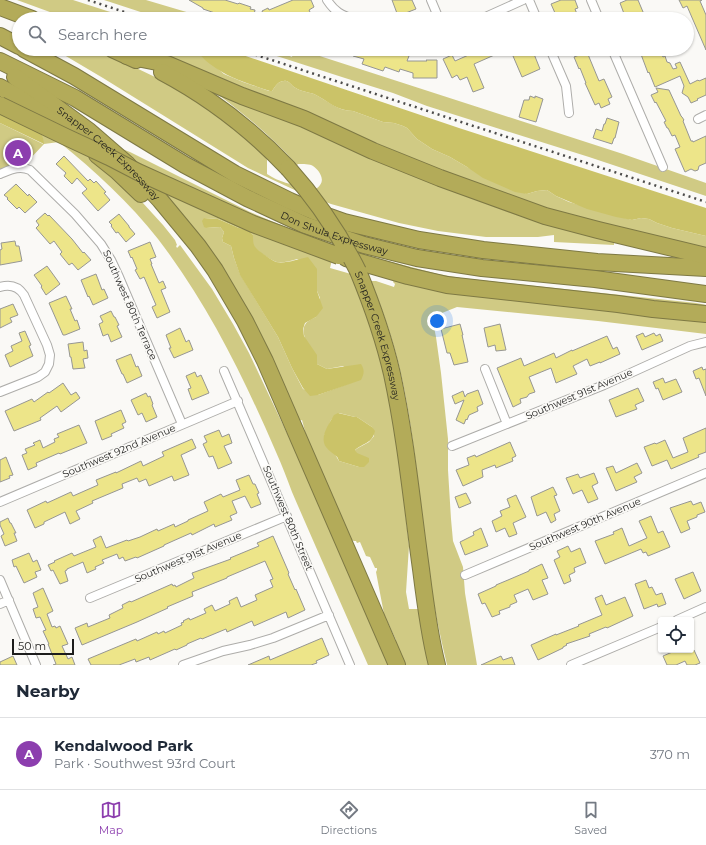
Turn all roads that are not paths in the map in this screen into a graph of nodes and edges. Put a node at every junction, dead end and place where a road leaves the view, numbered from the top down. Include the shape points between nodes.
1 (327, 0) edge
2 (431, 0) edge
3 (523, 0) edge
4 (529, 0) edge
5 (591, 0) edge
6 (0, 7) edge
7 (13, 12) edge
8 (337, 12) edge
9 (436, 12) edge
10 (496, 12) edge
11 (534, 12) edge
12 (596, 12) edge
13 (0, 36) edge
14 (12, 42) edge
15 (37, 56) edge
16 (127, 56) joint
17 (553, 56) edge
18 (615, 56) edge
19 (0, 61) edge
20 (0, 68) edge
21 (0, 87) edge
22 (0, 105) edge
23 (569, 113) dead end
24 (706, 115) edge
25 (698, 119) dead end
26 (663, 167) dead end
27 (0, 174) edge
28 (198, 246) junction
29 (706, 256) edge
30 (706, 268) edge
31 (0, 287) edge
32 (706, 294) edge
33 (706, 314) edge
34 (706, 342) edge
35 (485, 369) dead end
36 (224, 371) dead end
37 (0, 392) edge
38 (238, 401) junction
39 (182, 424) junction
40 (507, 424) junction
41 (452, 446) dead end
42 (706, 473) edge
43 (0, 502) edge
44 (287, 516) junction
45 (465, 575) dead end
46 (0, 580) edge
47 (90, 598) dead end
48 (9, 600) junction
49 (0, 604) edge
50 (706, 607) edge
51 (329, 615) junction
52 (684, 617) edge
53 (658, 628) edge
54 (36, 665) edge
55 (183, 665) edge
56 (350, 665) edge
57 (398, 665) edge
58 (437, 665) edge
59 (571, 665) edge

1 - 8 street
2 - 9 street
3 - 10 street
4 - 11 street
5 - 12 street
6 - 7 highway
13 - 14 highway
15 - 30 highway, Don Shula Expressway via 235,174 290,201 344,222 419,240 482,250 597,262
16 - 29 highway via 166,64 304,119 440,178 545,216
16 - 58 highway, Snapper Creek Expressway, bridge via 170,76 216,104 255,136 311,195 342,240 358,271 378,322 394,385 404,440 425,603
17 - 23 street via 566,86
18 - 26 street
19 - 32 highway, Don Shula Expressway via 75,98 185,165 247,198 305,225 364,245 417,258 482,268 595,279
20 - 28 highway, Snapper Creek Expressway via 89,131 127,164
21 - 28 highway via 90,148
22 - 33 highway, bridge via 253,224 372,266 447,285
24 - 25 street
27 - 39 street, Southwest 80th Terrace via 22,167 30,170 75,214 104,248
28 - 57 highway, Snapper Creek Expressway via 235,303 265,361
31 - 37 street via 11,285 20,289 50,355 45,372
34 - 40 street, Southwest 91st Avenue via 690,346 604,385
35 - 40 street
36 - 38 street, Southwest 80th Street
38 - 39 street, Southwest 92nd Avenue
38 - 44 street, Southwest 80th Street
39 - 43 street, Southwest 92nd Avenue
40 - 41 street, Southwest 91st Avenue
42 - 45 street, Southwest 90th Avenue
44 - 47 street, Southwest 91st Avenue
44 - 51 street, Southwest 80th Street
46 - 48 street
48 - 49 street
48 - 54 street
50 - 52 street
51 - 55 street via 273,638
51 - 56 street, Southwest 80th Street
53 - 59 street

